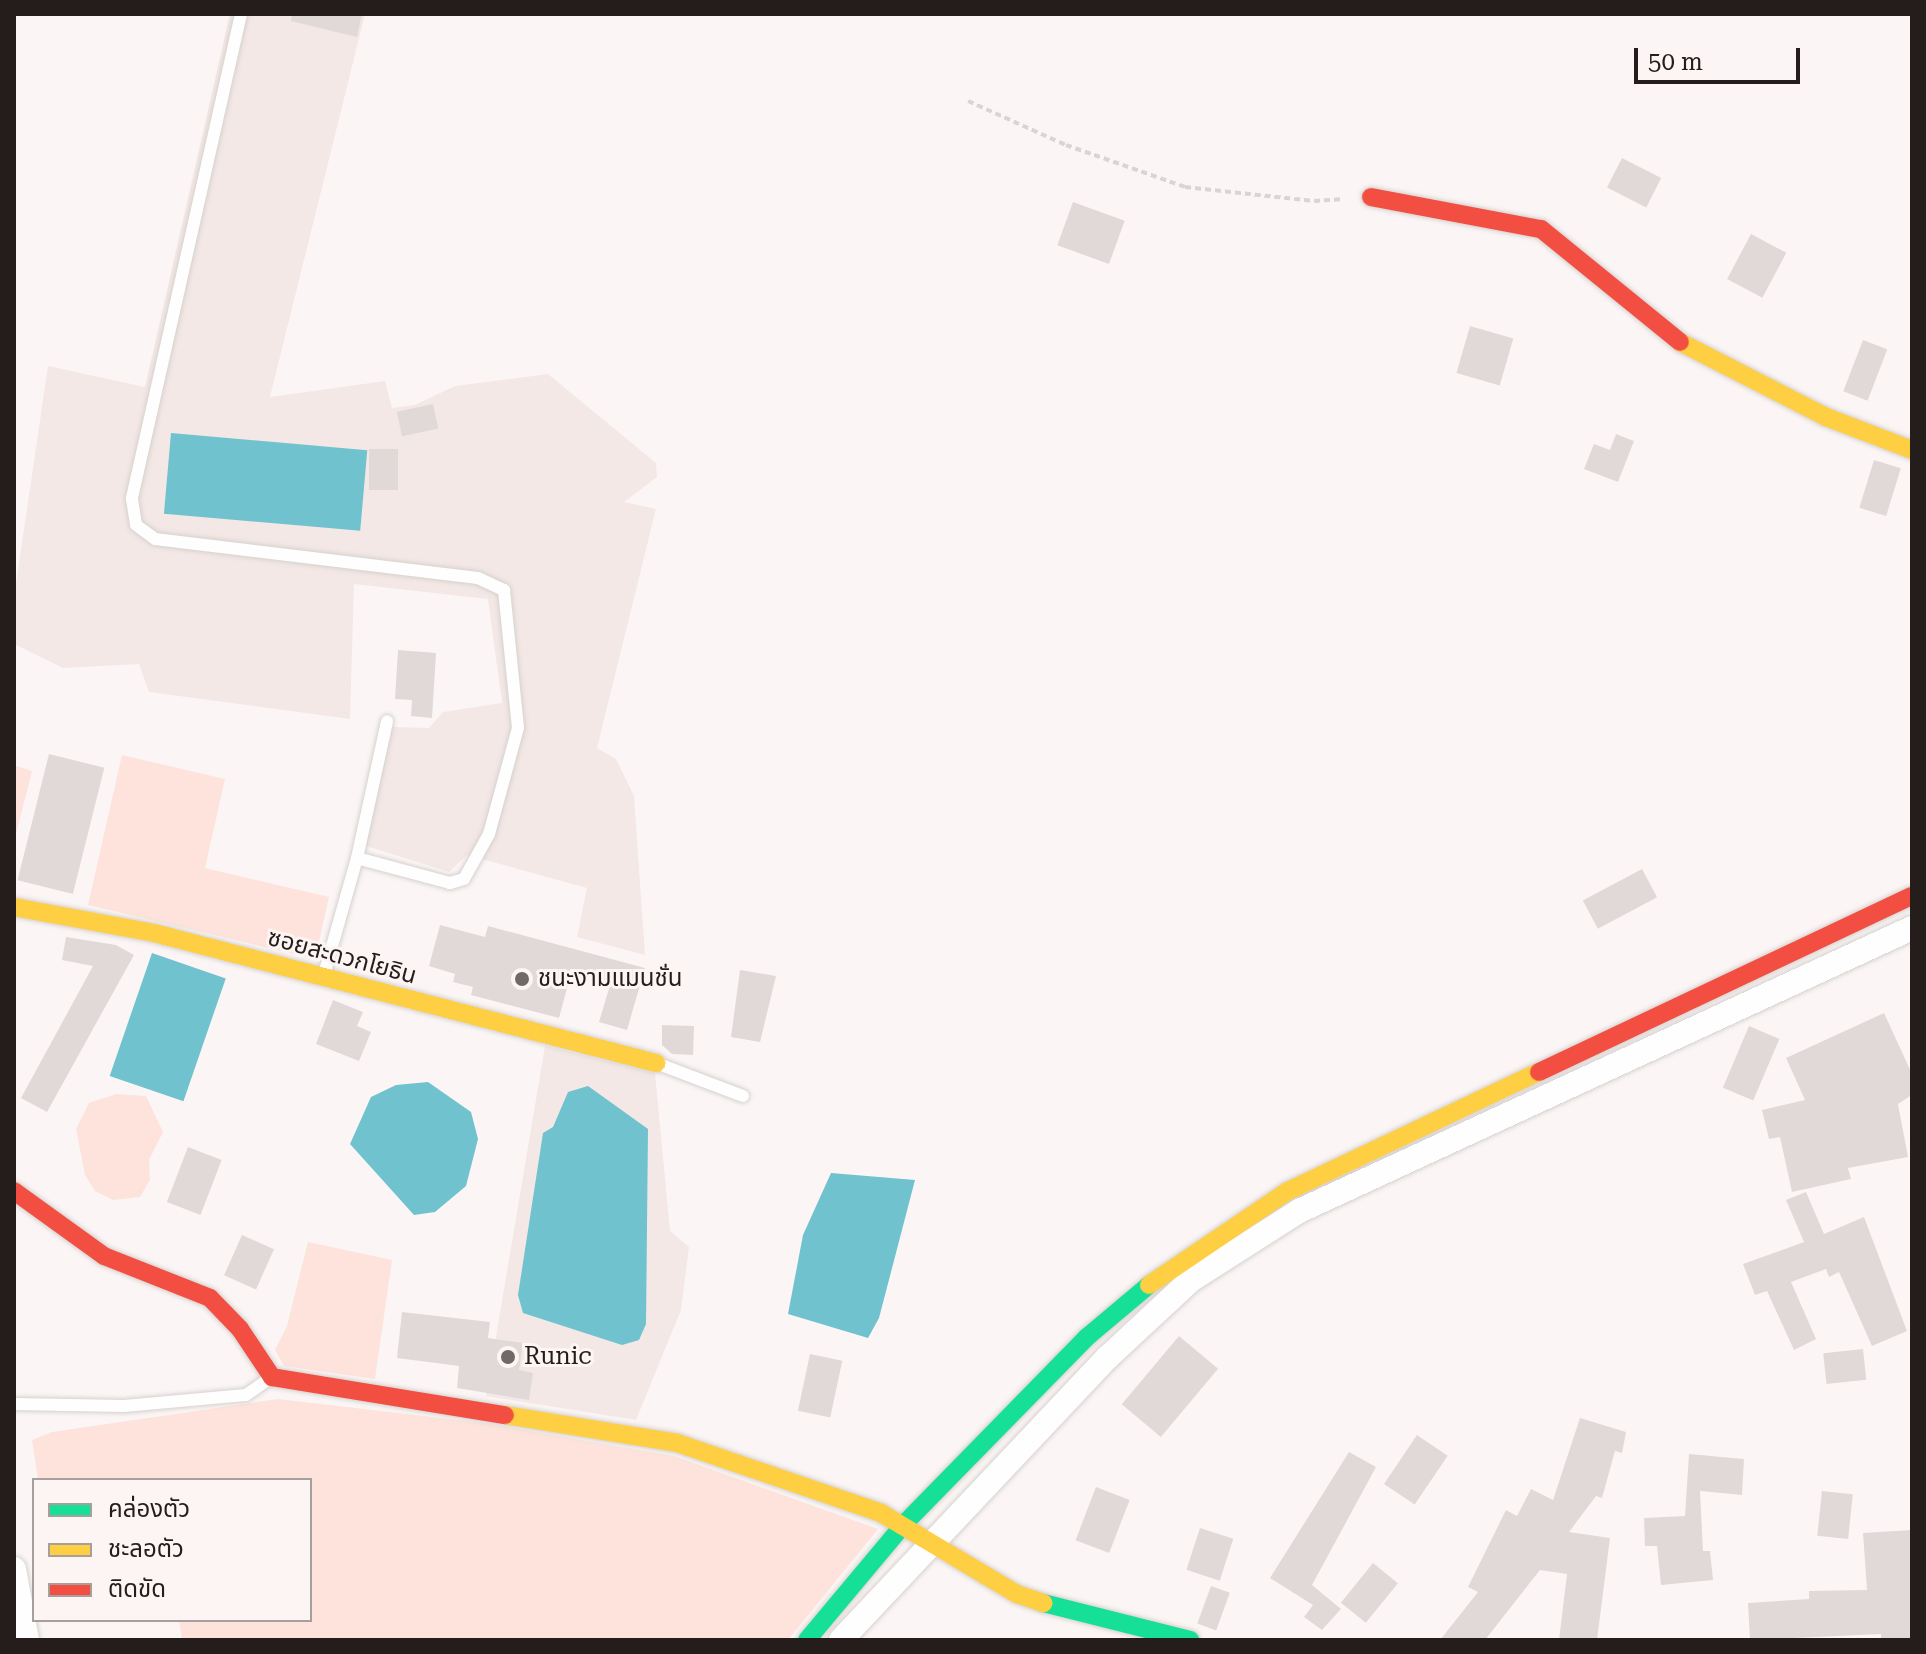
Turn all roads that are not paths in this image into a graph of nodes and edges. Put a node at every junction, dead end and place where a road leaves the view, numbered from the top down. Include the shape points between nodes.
1 (241, 14) edge
2 (1371, 197) road end
3 (1912, 450) edge
4 (387, 721) dead end
5 (357, 858) junction
6 (1912, 896) edge
7 (14, 907) edge
8 (1912, 928) edge
9 (323, 977) junction
10 (656, 1063) joint
11 (743, 1096) dead end
12 (14, 1191) edge
13 (272, 1377) junction
14 (14, 1404) edge
15 (903, 1525) junction
16 (928, 1542) junction
17 (14, 1569) edge
18 (22, 1595) edge
19 (27, 1640) edge
20 (807, 1640) edge
21 (841, 1640) edge
22 (1190, 1640) edge

1 - 5 lane via 132,499 136,525 155,539 478,578 504,590 518,728 489,834 464,879 450,883
2 - 3 street via 1541,229 1668,336 1826,417
4 - 5 lane
5 - 9 lane
6 - 15 street via 1288,1191 1177,1261 1087,1337
7 - 9 street, ซอยสะดวกโยธิน via 154,933
8 - 16 street via 1287,1219 1191,1280 1108,1357
9 - 10 street, ซอยสะดวกโยธิน
10 - 11 lane
12 - 13 street via 104,1256 210,1298 240,1329
13 - 14 lane via 246,1395 124,1406
13 - 15 street via 677,1443
15 - 16 street
15 - 20 street
16 - 21 street
16 - 22 street via 1017,1594 1068,1612
17 - 18 street
18 - 19 street

